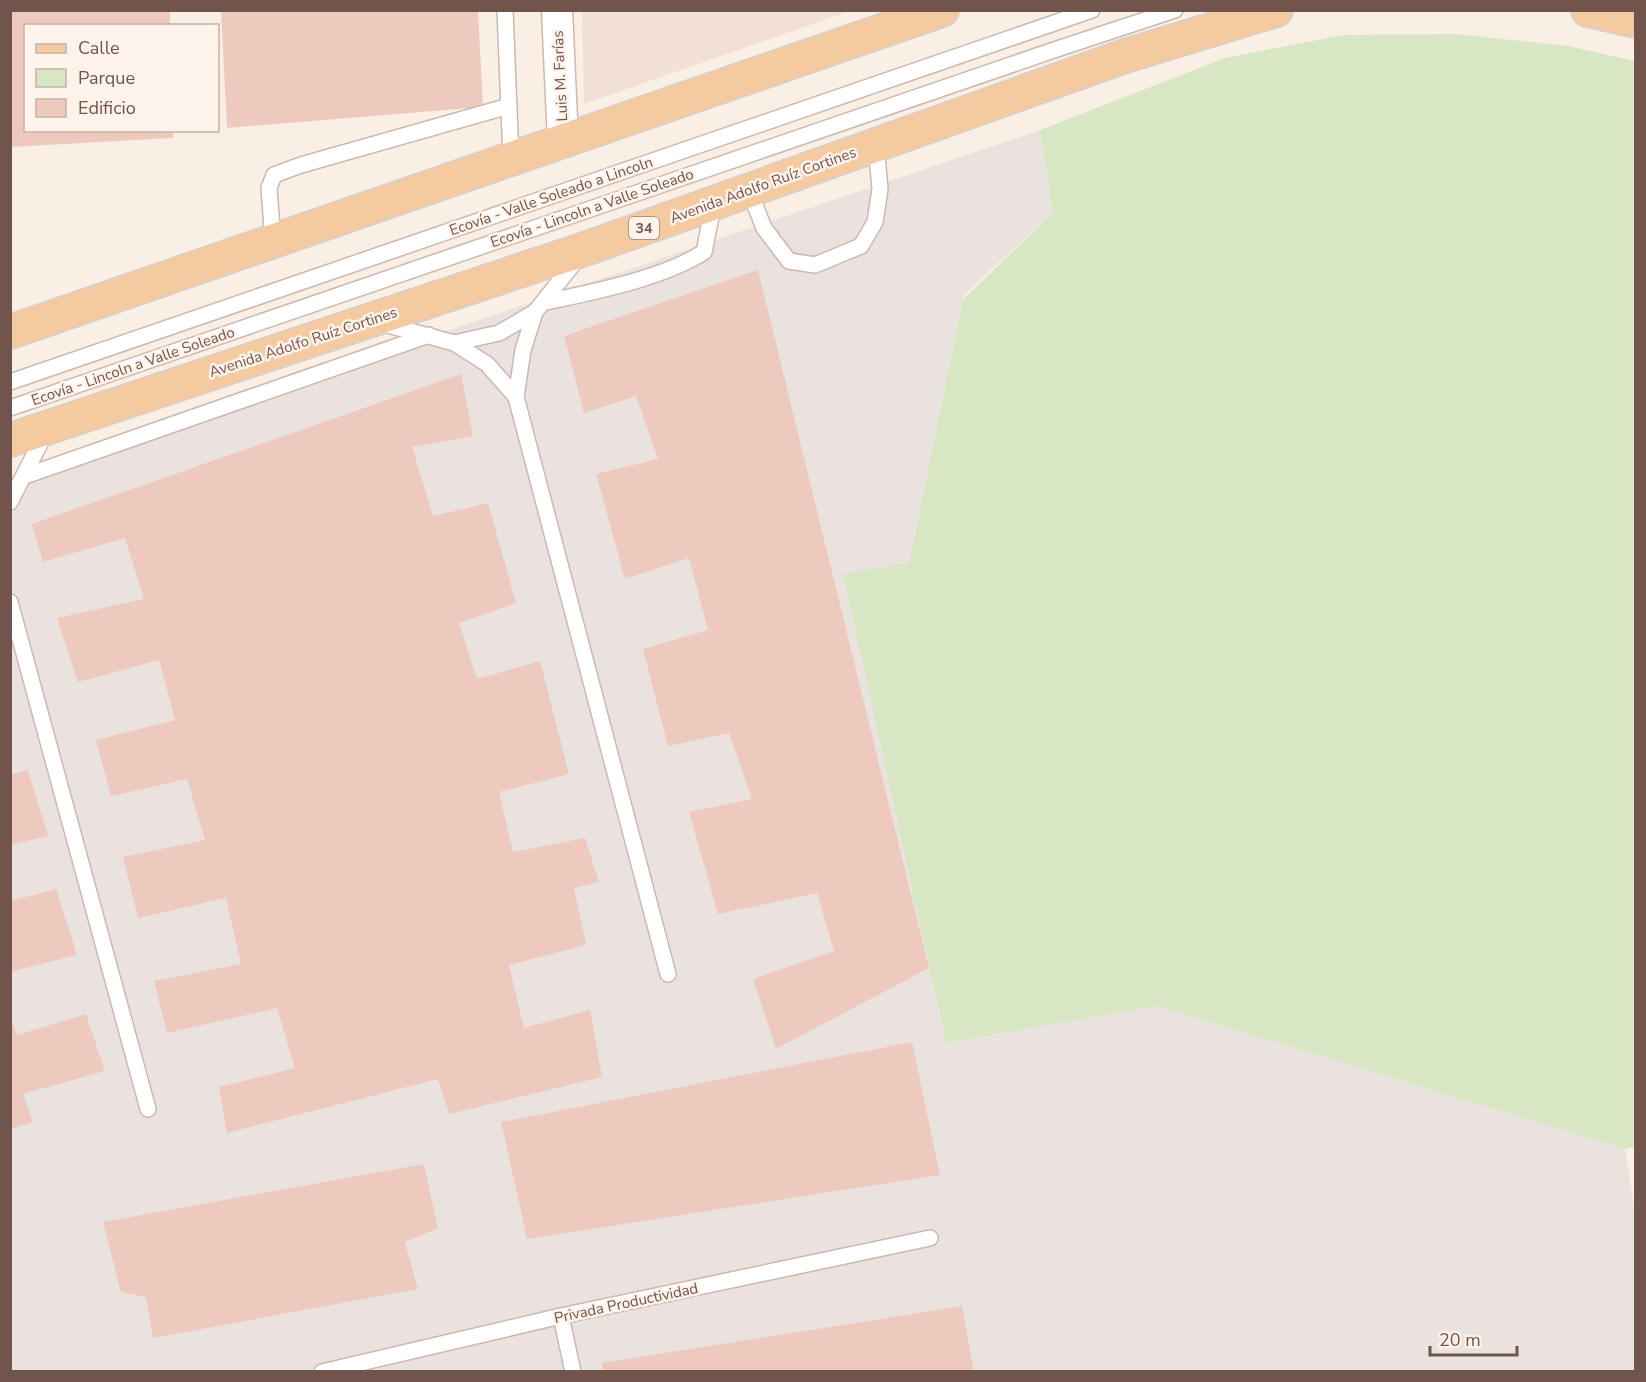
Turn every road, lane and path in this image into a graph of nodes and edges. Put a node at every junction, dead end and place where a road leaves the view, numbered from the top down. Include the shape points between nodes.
1 (505, 10) edge
2 (557, 10) edge
3 (1092, 10) edge
4 (1175, 10) edge
5 (1276, 10) edge
6 (1588, 10) edge
7 (930, 12) edge
8 (1635, 21) edge
9 (509, 106) junction
10 (563, 142) junction
11 (876, 145) junction
12 (511, 159) junction
13 (749, 190) junction
14 (714, 202) junction
15 (273, 242) junction
16 (585, 249) junction
17 (538, 308) junction
18 (371, 320) junction
19 (10, 332) edge
20 (429, 335) junction
21 (454, 343) junction
22 (10, 382) edge
23 (516, 397) junction
24 (10, 408) edge
25 (48, 427) junction
26 (10, 440) edge
27 (25, 476) junction
28 (10, 502) edge
29 (10, 602) edge
30 (668, 974) dead end
31 (148, 1109) dead end
32 (930, 1238) dead end
33 (561, 1316) junction
34 (322, 1371) edge
35 (573, 1371) edge

1 - 9 lane
2 - 10 street, Luis M. Farías
3 - 22 lane, Ecovía - Valle Soleado a Lincoln
4 - 24 lane, Ecovía - Lincoln a Valle Soleado
5 - 11 main road, Avenida Adolfo Ruíz Cortines / 34 via 1125,56
6 - 8 main road
7 - 10 main road
9 - 12 lane
9 - 15 lane via 274,176 269,188
10 - 12 main road
11 - 13 main road, Avenida Adolfo Ruíz Cortines / 34
11 - 13 lane via 880,189 875,222 861,246 815,265 789,261 764,228
12 - 15 main road
13 - 14 main road, Avenida Adolfo Ruíz Cortines / 34
14 - 16 main road, Avenida Adolfo Ruíz Cortines / 34
14 - 17 lane via 704,252 687,263
15 - 19 main road
16 - 17 lane
16 - 18 main road, Avenida Adolfo Ruíz Cortines / 34
17 - 21 lane via 499,333
17 - 23 lane via 523,350
18 - 20 lane
18 - 25 main road, Avenida Adolfo Ruíz Cortines / 34
20 - 21 lane
20 - 27 lane
21 - 23 lane via 486,364
23 - 30 lane
25 - 26 main road, Avenida Adolfo Ruíz Cortines / 34
25 - 27 lane
27 - 28 lane
29 - 31 lane
32 - 33 lane, Privada Productividad
33 - 34 lane, Privada Productividad
33 - 35 lane

